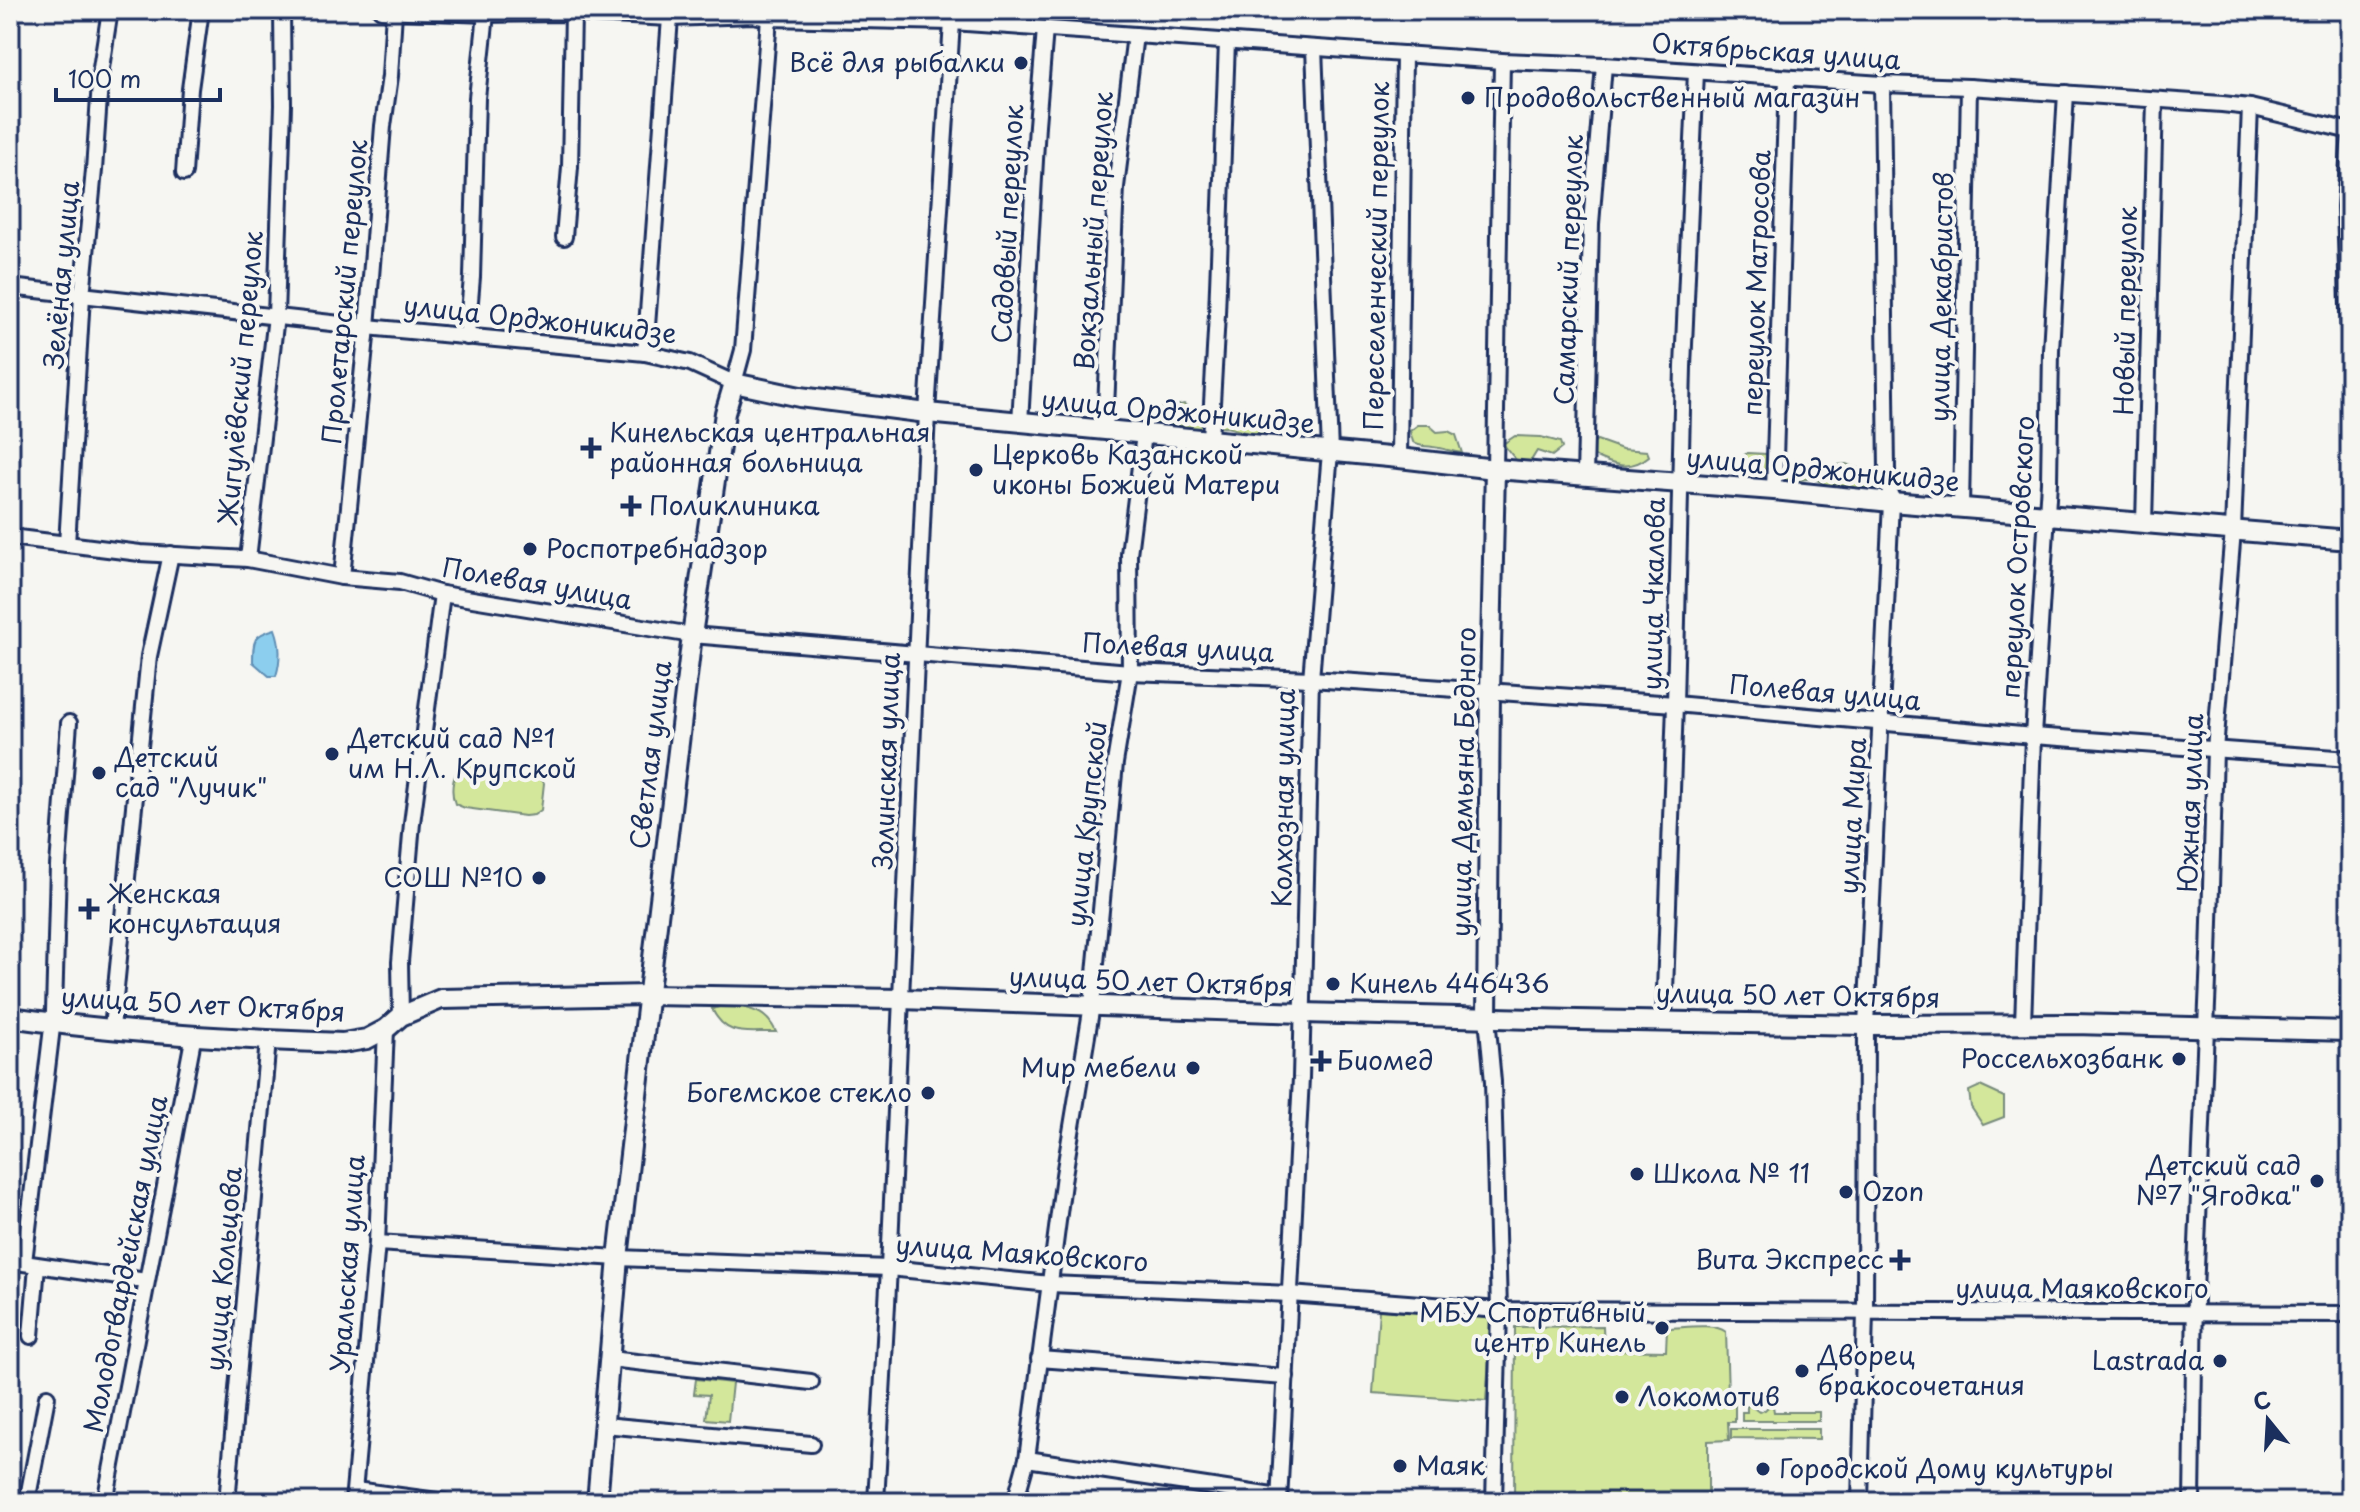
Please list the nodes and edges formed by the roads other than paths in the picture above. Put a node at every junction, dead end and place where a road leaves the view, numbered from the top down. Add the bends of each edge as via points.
1 (110, 10) edge
2 (201, 10) edge
3 (282, 10) edge
4 (387, 11) edge
5 (573, 13) junction
6 (486, 14) junction
7 (670, 18) junction
8 (769, 18) junction
9 (952, 22) junction
10 (1045, 29) junction
11 (1135, 35) junction
12 (1227, 42) junction
13 (1314, 48) junction
14 (1404, 54) junction
15 (1502, 61) junction
16 (1604, 65) junction
17 (1696, 72) junction
18 (1787, 78) junction
19 (1882, 84) junction
20 (1969, 87) junction
21 (2066, 93) junction
22 (2155, 100) junction
23 (2250, 107) junction
24 (2350, 131) edge
25 (184, 173) dead end
26 (564, 237) dead end
27 (10, 287) edge
28 (82, 296) junction
29 (276, 316) junction
30 (367, 327) junction
31 (467, 337) junction
32 (645, 353) junction
33 (2350, 368) edge
34 (734, 383) junction
35 (927, 413) junction
36 (1020, 423) junction
37 (1105, 430) junction
38 (1144, 434) junction
39 (1210, 439) junction
40 (1330, 452) junction
41 (1399, 458) junction
42 (1495, 469) junction
43 (1585, 477) junction
44 (1681, 484) junction
45 (1774, 490) junction
46 (1891, 502) junction
47 (1961, 507) junction
48 (2047, 514) junction
49 (2144, 523) junction
50 (2233, 530) junction
51 (10, 537) edge
52 (2350, 540) edge
53 (67, 544) junction
54 (171, 554) junction
55 (248, 559) junction
56 (342, 577) junction
57 (442, 594) junction
58 (692, 635) junction
59 (915, 654) junction
60 (1130, 672) junction
61 (1311, 679) junction
62 (1490, 693) junction
63 (1675, 704) junction
64 (1882, 722) junction
65 (69, 723) dead end
66 (2033, 736) junction
67 (2215, 750) junction
68 (2350, 759) edge
69 (2350, 974) edge
70 (648, 995) junction
71 (901, 999) junction
72 (1092, 1005) junction
73 (1303, 1013) junction
74 (401, 1016) junction
75 (10, 1017) edge
76 (1487, 1017) junction
77 (1664, 1020) junction
78 (53, 1023) junction
79 (2023, 1024) junction
80 (1866, 1025) junction
81 (2205, 1027) junction
82 (112, 1028) junction
83 (386, 1029) junction
84 (2349, 1031) edge
85 (194, 1034) junction
86 (268, 1040) junction
87 (377, 1243) junction
88 (618, 1258) junction
89 (24, 1263) edge
90 (889, 1268) junction
91 (146, 1281) junction
92 (1050, 1284) junction
93 (1290, 1294) junction
94 (1499, 1310) junction
95 (1865, 1312) junction
96 (2194, 1313) junction
97 (2350, 1314) edge
98 (31, 1336) dead end
99 (610, 1359) junction
100 (1039, 1359) junction
101 (1286, 1377) junction
102 (811, 1382) dead end
103 (47, 1397) dead end
104 (604, 1425) junction
105 (811, 1444) dead end
106 (1027, 1459) junction
107 (354, 1496) edge
108 (1279, 1500) edge
109 (27, 1502) edge
110 (105, 1502) edge
111 (227, 1502) edge
112 (445, 1502) edge
113 (597, 1502) edge
114 (876, 1502) edge
115 (1015, 1502) edge
116 (1494, 1502) edge
117 (1860, 1502) edge
118 (2192, 1502) edge

1 - 28 street, Зелёная улица
2 - 25 street
3 - 29 street, Жигулёвский переулок
4 - 6 street, Октябрьская улица
4 - 30 street, Пролетарский переулок via 390,76
5 - 6 street, Октябрьская улица
5 - 7 street, Октябрьская улица
5 - 26 street
6 - 31 street via 477,98
7 - 8 street, Октябрьская улица
7 - 32 street
8 - 9 street, Октябрьская улица
8 - 34 street, Светлая улица via 743,350
9 - 10 street, Октябрьская улица
9 - 35 street, Золинская улица
10 - 11 street, Октябрьская улица
10 - 36 street, Садовый переулок
11 - 12 street, Октябрьская улица
11 - 37 street, Вокзальный переулок via 1116,187
12 - 13 street, Октябрьская улица
12 - 39 street
13 - 14 street, Октябрьская улица
13 - 40 street, Колхозная улица
14 - 15 street, Октябрьская улица
14 - 41 street, Переселенческий переулок
15 - 16 street, Октябрьская улица
15 - 42 street, улица Демьяна Бедного
16 - 17 street, Октябрьская улица
16 - 43 street, Самарский переулок via 1591,224
17 - 18 street, Октябрьская улица
17 - 44 street, улица Чкалова
18 - 19 street, Октябрьская улица
18 - 45 street, переулок Матросова
19 - 20 street, Октябрьская улица
19 - 46 street, улица Мира
20 - 21 street, Октябрьская улица
20 - 47 street, улица Декабристов
21 - 22 street, Октябрьская улица
21 - 48 street, переулок Островского
22 - 23 street, Октябрьская улица
22 - 49 street, Новый переулок
23 - 24 street, Октябрьская улица
23 - 50 street, Южная улица
24 - 33 street via 2345,207
27 - 28 street, улица Орджоникидзе
28 - 29 street, улица Орджоникидзе
28 - 53 street, Зелёная улица
29 - 30 street, улица Орджоникидзе
29 - 55 street, Жигулёвский переулок
30 - 31 street, улица Орджоникидзе
30 - 56 street, Пролетарский переулок
31 - 32 street, улица Орджоникидзе
32 - 34 street, улица Орджоникидзе via 690,363
34 - 35 main road, улица Орджоникидзе
34 - 58 main road, Светлая улица
35 - 36 main road, улица Орджоникидзе
35 - 59 street, Золинская улица
36 - 37 main road, улица Орджоникидзе
37 - 38 main road, улица Орджоникидзе
38 - 39 main road, улица Орджоникидзе
38 - 60 street, улица Крупской via 1129,554
39 - 40 main road, улица Орджоникидзе
40 - 41 main road, улица Орджоникидзе
40 - 61 street, Колхозная улица
41 - 42 main road, улица Орджоникидзе
42 - 43 main road, улица Орджоникидзе
42 - 62 main road, улица Демьяна Бедного
43 - 44 main road, улица Орджоникидзе
44 - 45 main road, улица Орджоникидзе
44 - 63 street, улица Чкалова
45 - 46 main road, улица Орджоникидзе
46 - 47 main road, улица Орджоникидзе
46 - 64 street, улица Мира
47 - 48 main road, улица Орджоникидзе
48 - 49 main road, улица Орджоникидзе
48 - 66 street, переулок Островского
49 - 50 main road, улица Орджоникидзе
50 - 52 main road, улица Орджоникидзе
50 - 67 street, Южная улица
51 - 53 street, Полевая улица
53 - 54 street, Полевая улица
54 - 55 street, Полевая улица
54 - 82 street via 149,656
55 - 56 street, Полевая улица
56 - 57 street, Полевая улица via 400,582
57 - 58 street, Полевая улица
57 - 74 street via 412,823 400,962
58 - 59 street, Полевая улица
58 - 70 main road, Светлая улица
59 - 60 street, Полевая улица
59 - 71 street, Золинская улица
60 - 61 street, Полевая улица
60 - 72 street, улица Крупской via 1115,763
61 - 62 street, Полевая улица
61 - 73 street, Колхозная улица
62 - 63 street, Полевая улица
62 - 76 main road, улица Демьяна Бедного
63 - 64 street, Полевая улица
63 - 77 street, улица Чкалова
64 - 66 street, Полевая улица
64 - 80 street, улица Мира
65 - 78 street
66 - 67 street, Полевая улица
66 - 79 street, переулок Островского
67 - 68 street, Полевая улица
67 - 81 street, Южная улица
69 - 84 street
70 - 71 main road, улица 50 лет Октября
70 - 74 main road, улица 50 лет Октября via 458,997 433,1001
70 - 88 main road, Светлая улица
71 - 72 main road, улица 50 лет Октября
71 - 90 street, Золинская улица
72 - 73 main road, улица 50 лет Октября
72 - 92 street, улица Крупской
73 - 76 main road, улица 50 лет Октября
73 - 93 street, Колхозная улица
74 - 83 main road, улица 50 лет Октября
75 - 78 main road, улица 50 лет Октября
76 - 77 main road, улица 50 лет Октября
76 - 94 street, улица Демьяна Бедного
77 - 80 main road, улица 50 лет Октября
78 - 82 main road, улица 50 лет Октября
78 - 89 street
79 - 80 main road, улица 50 лет Октября
79 - 81 main road, улица 50 лет Октября
80 - 95 street, улица Мира
81 - 84 main road, улица 50 лет Октября
81 - 96 street, Южная улица
82 - 85 main road, улица 50 лет Октября
83 - 86 main road, улица 50 лет Октября via 343,1043
83 - 87 street, Уральская улица
85 - 86 main road, улица 50 лет Октября
85 - 91 street, Молодогвардейская улица
86 - 111 street, улица Кольцова
87 - 88 street, улица Маяковского
87 - 107 street, Уральская улица
88 - 90 street, улица Маяковского
88 - 99 main road, Светлая улица
89 - 91 street
89 - 98 street
90 - 92 street, улица Маяковского
90 - 114 street, Золинская улица
91 - 110 street, Молодогвардейская улица
92 - 93 street, улица Маяковского
92 - 100 street, улица Крупской
93 - 94 street, улица Маяковского
93 - 101 street, Колхозная улица
94 - 95 street, улица Маяковского
94 - 116 street, улица Демьяна Бедного
95 - 96 street, улица Маяковского
95 - 117 street, улица Мира
96 - 97 street, улица Маяковского
96 - 118 street, Южная улица
99 - 102 street
99 - 104 main road, Светлая улица
100 - 101 street
100 - 106 street, улица Крупской
101 - 108 street, Колхозная улица
103 - 109 street
104 - 105 street
104 - 113 main road, Светлая улица
106 - 108 street
106 - 115 street, улица Крупской
107 - 112 street

